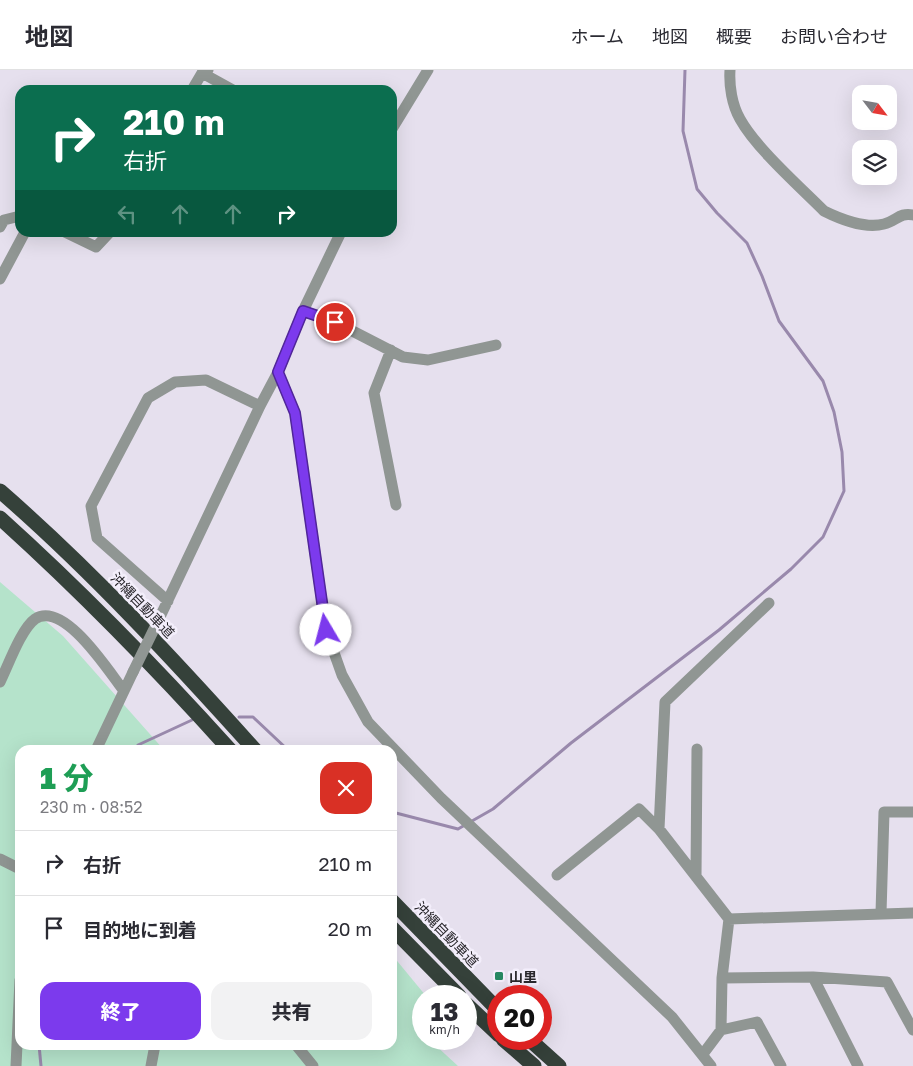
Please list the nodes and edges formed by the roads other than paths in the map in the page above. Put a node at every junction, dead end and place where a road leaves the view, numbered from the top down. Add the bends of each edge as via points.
1 (428, 70) edge
2 (730, 70) edge
3 (205, 71) edge
4 (195, 85) edge
5 (226, 85) edge
6 (397, 121) edge
7 (913, 214) edge
8 (15, 217) edge
9 (0, 227) edge
10 (22, 237) edge
11 (76, 237) edge
12 (105, 237) edge
13 (339, 237) edge
14 (0, 279) edge
15 (303, 311) junction
16 (496, 345) dead end
17 (391, 350) junction
18 (278, 372) junction
19 (260, 406) junction
20 (0, 491) edge
21 (396, 505) dead end
22 (0, 518) edge
23 (168, 600) junction
24 (770, 603) dead end
25 (0, 682) edge
26 (124, 691) junction
27 (98, 745) edge
28 (225, 745) edge
29 (251, 745) edge
30 (391, 745) edge
31 (697, 749) dead end
32 (397, 752) edge
33 (913, 812) edge
34 (658, 829) junction
35 (0, 859) edge
36 (15, 866) edge
37 (557, 876) dead end
38 (696, 877) junction
39 (397, 906) edge
40 (882, 913) junction
41 (913, 913) edge
42 (729, 919) junction
43 (397, 933) edge
44 (812, 977) junction
45 (722, 978) junction
46 (447, 985) edge
47 (487, 999) edge
48 (477, 1014) edge
49 (487, 1024) edge
50 (721, 1030) junction
51 (913, 1030) edge
52 (17, 1050) edge
53 (154, 1050) edge
54 (300, 1050) edge
55 (516, 1050) edge
56 (541, 1050) edge
57 (703, 1054) junction
58 (16, 1066) edge
59 (151, 1066) edge
60 (313, 1066) edge
61 (534, 1066) edge
62 (559, 1066) edge
63 (711, 1066) edge
64 (781, 1066) edge
65 (858, 1066) edge

1 - 6 street
2 - 7 street via 733,103 740,119 824,211 874,226 888,223 904,213
3 - 4 street
3 - 5 street
8 - 9 street via 4,220
10 - 14 street
11 - 12 street via 96,247
13 - 15 street
15 - 17 street via 335,322
15 - 18 street
16 - 17 street via 428,360 404,357
17 - 21 street via 374,393
18 - 19 street
18 - 30 street via 295,413 326,630 342,675 368,722
19 - 23 street
19 - 23 street via 206,380 175,382 154,394 148,398 91,506 97,538
20 - 29 highway, 沖縄自動車道 via 85,568
22 - 28 highway via 154,666
23 - 26 street, bridge
24 - 34 street via 665,702
25 - 26 street via 26,630 35,619 52,615 74,628
26 - 27 street
31 - 38 street
32 - 57 street via 440,798 672,1018
33 - 40 street via 884,812
34 - 37 street via 639,809
34 - 38 street
35 - 36 street
38 - 42 street
39 - 47 highway, 沖縄自動車道
40 - 41 street
40 - 42 street
42 - 45 street
43 - 46 highway
44 - 45 street
44 - 51 street via 888,982
44 - 65 street
45 - 50 street
48 - 49 highway
50 - 57 street
50 - 64 street via 756,1022
52 - 58 street
53 - 59 street
54 - 60 street
55 - 61 highway
56 - 62 highway
57 - 63 street

